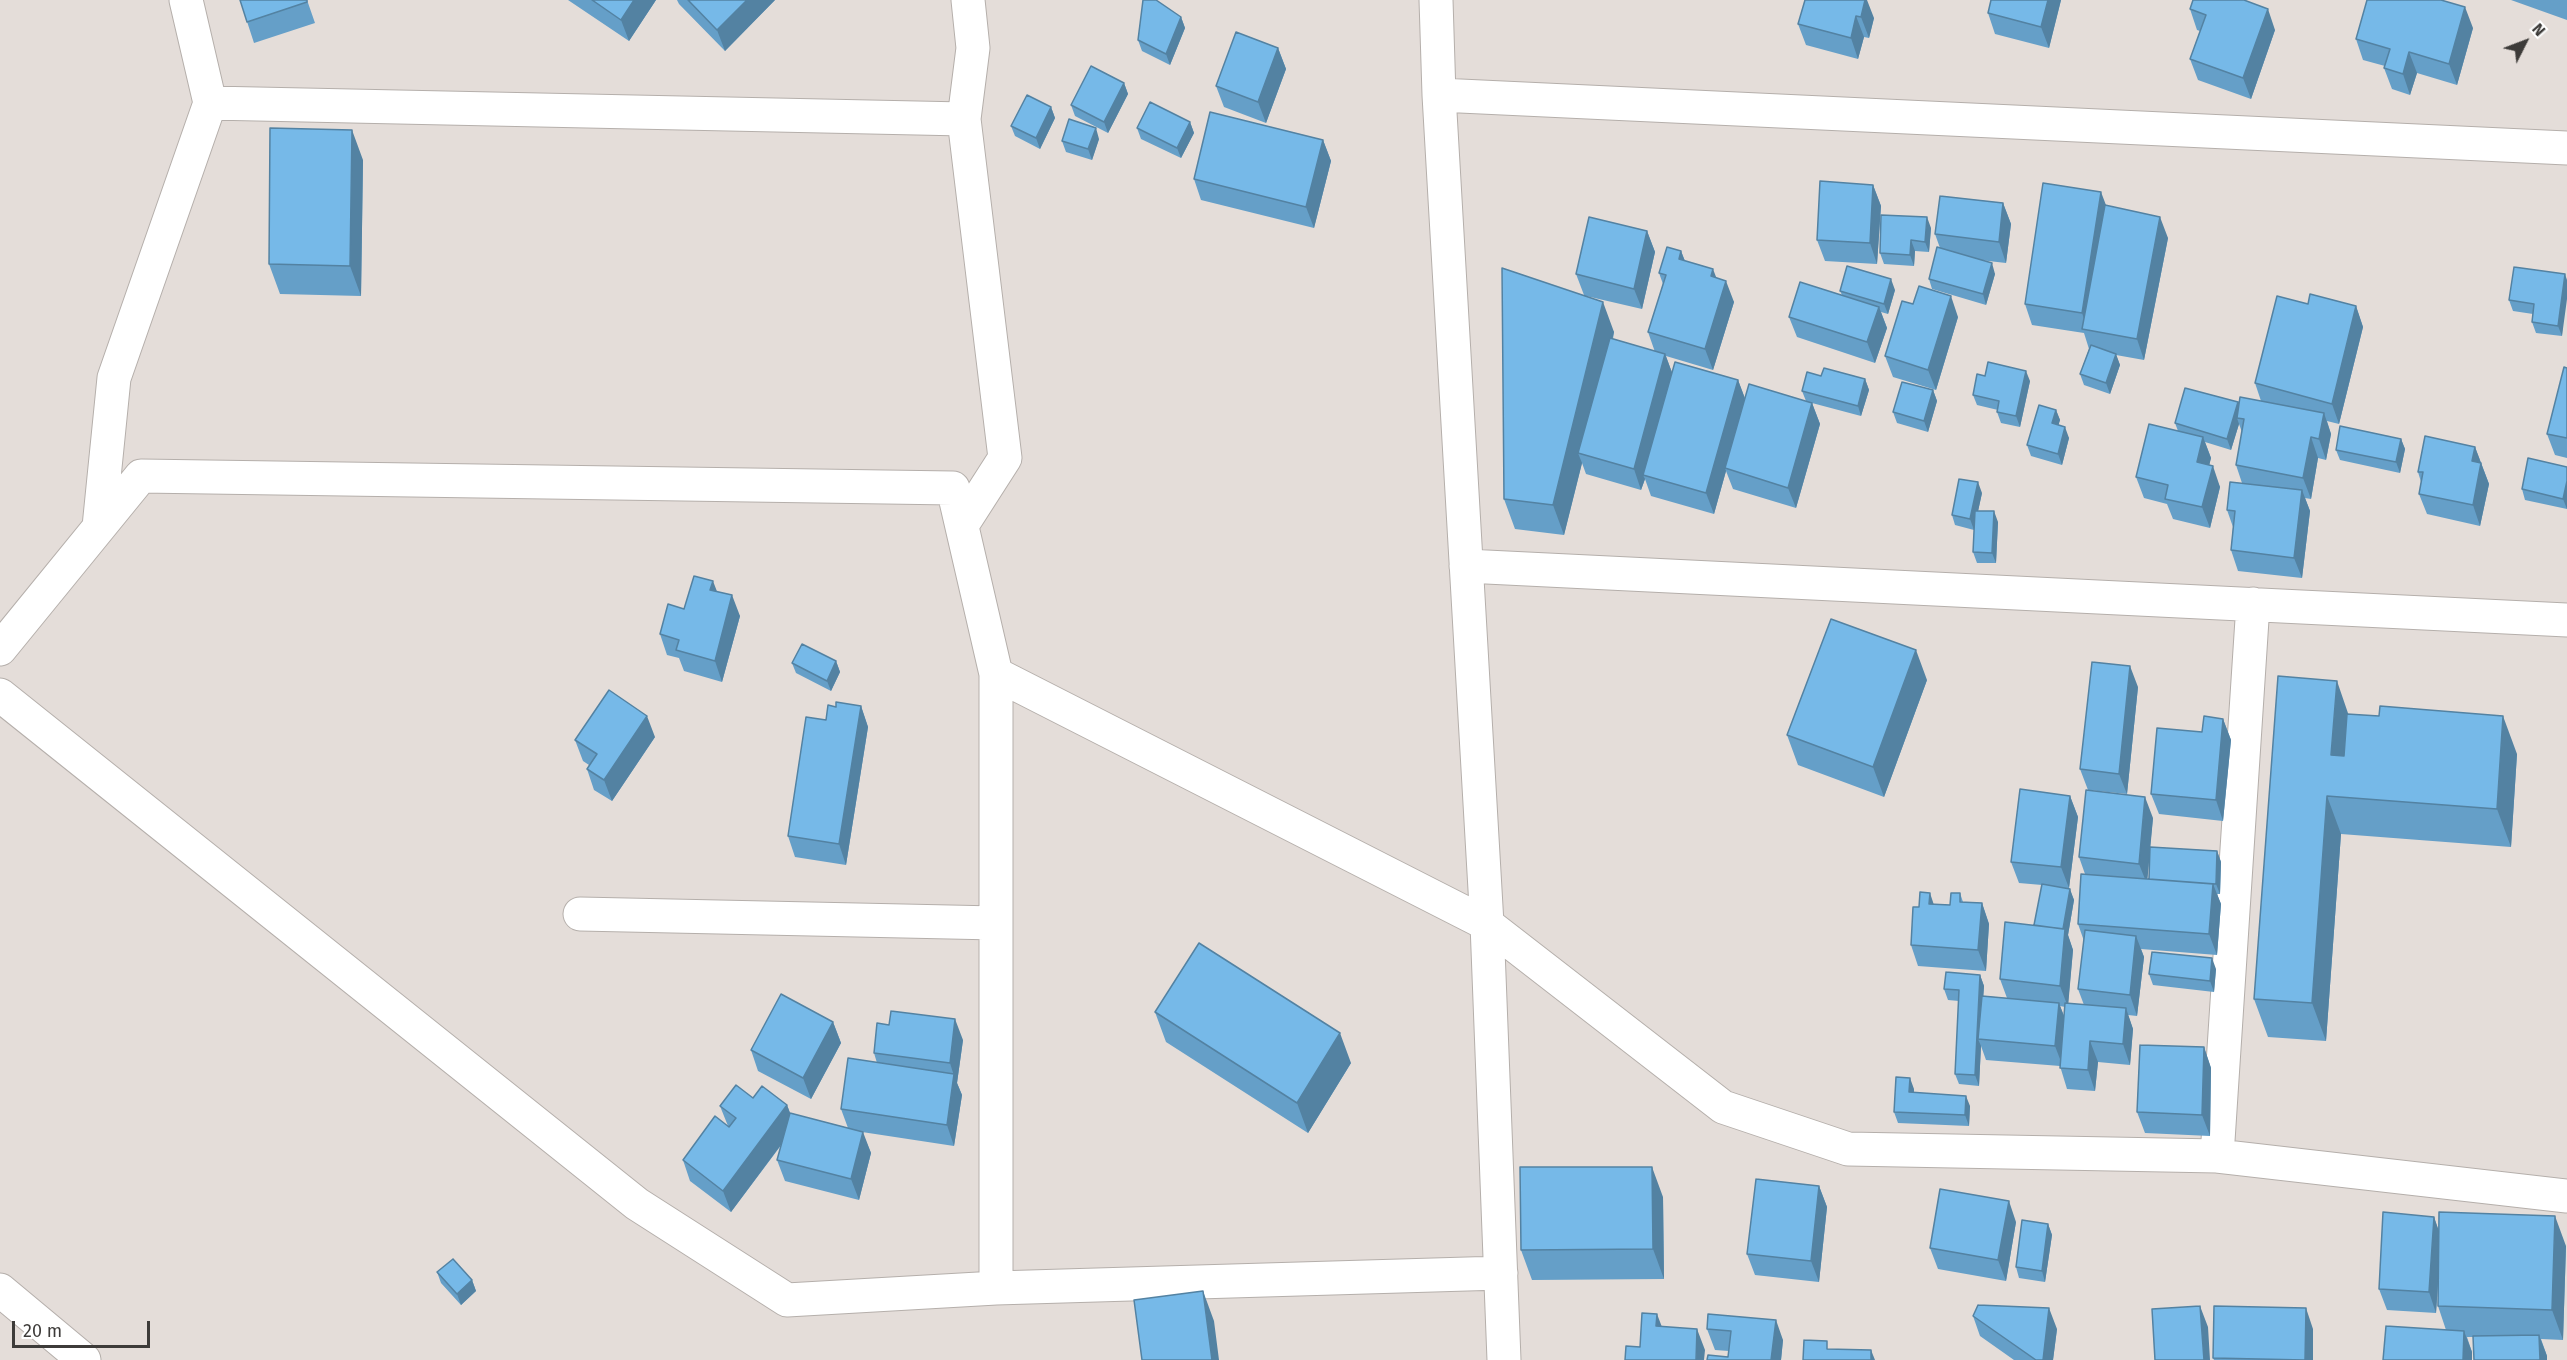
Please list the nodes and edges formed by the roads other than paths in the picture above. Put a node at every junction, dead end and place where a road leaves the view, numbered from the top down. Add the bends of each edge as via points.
1 (186, 0) edge
2 (968, 0) edge
3 (1436, 0) edge
4 (1439, 95) junction
5 (210, 103) junction
6 (964, 119) junction
7 (2567, 147) edge
8 (962, 525) junction
9 (99, 527) junction
10 (1466, 566) junction
11 (2253, 604) junction
12 (2567, 620) edge
13 (0, 649) edge
14 (996, 674) junction
15 (0, 695) edge
16 (580, 914) dead end
17 (996, 923) junction
18 (1487, 924) junction
19 (2217, 1156) junction
20 (2567, 1196) edge
21 (1501, 1273) junction
22 (996, 1288) junction
23 (0, 1290) edge
24 (84, 1360) edge
25 (1504, 1360) edge

1 - 5 street
2 - 6 street via 973,48
3 - 4 street
4 - 7 street
4 - 10 street
5 - 6 street
5 - 9 street via 114,378
6 - 8 street via 1005,458
8 - 9 street via 954,488 141,476
8 - 14 street
9 - 13 street
10 - 11 street
10 - 18 street
11 - 12 street
11 - 19 street
14 - 17 street
14 - 18 street
15 - 22 street via 637,1204 787,1300
16 - 17 street
17 - 22 street
18 - 19 street via 1723,1107 1848,1149
18 - 21 street
19 - 20 street
21 - 22 street
21 - 25 street
23 - 24 street

